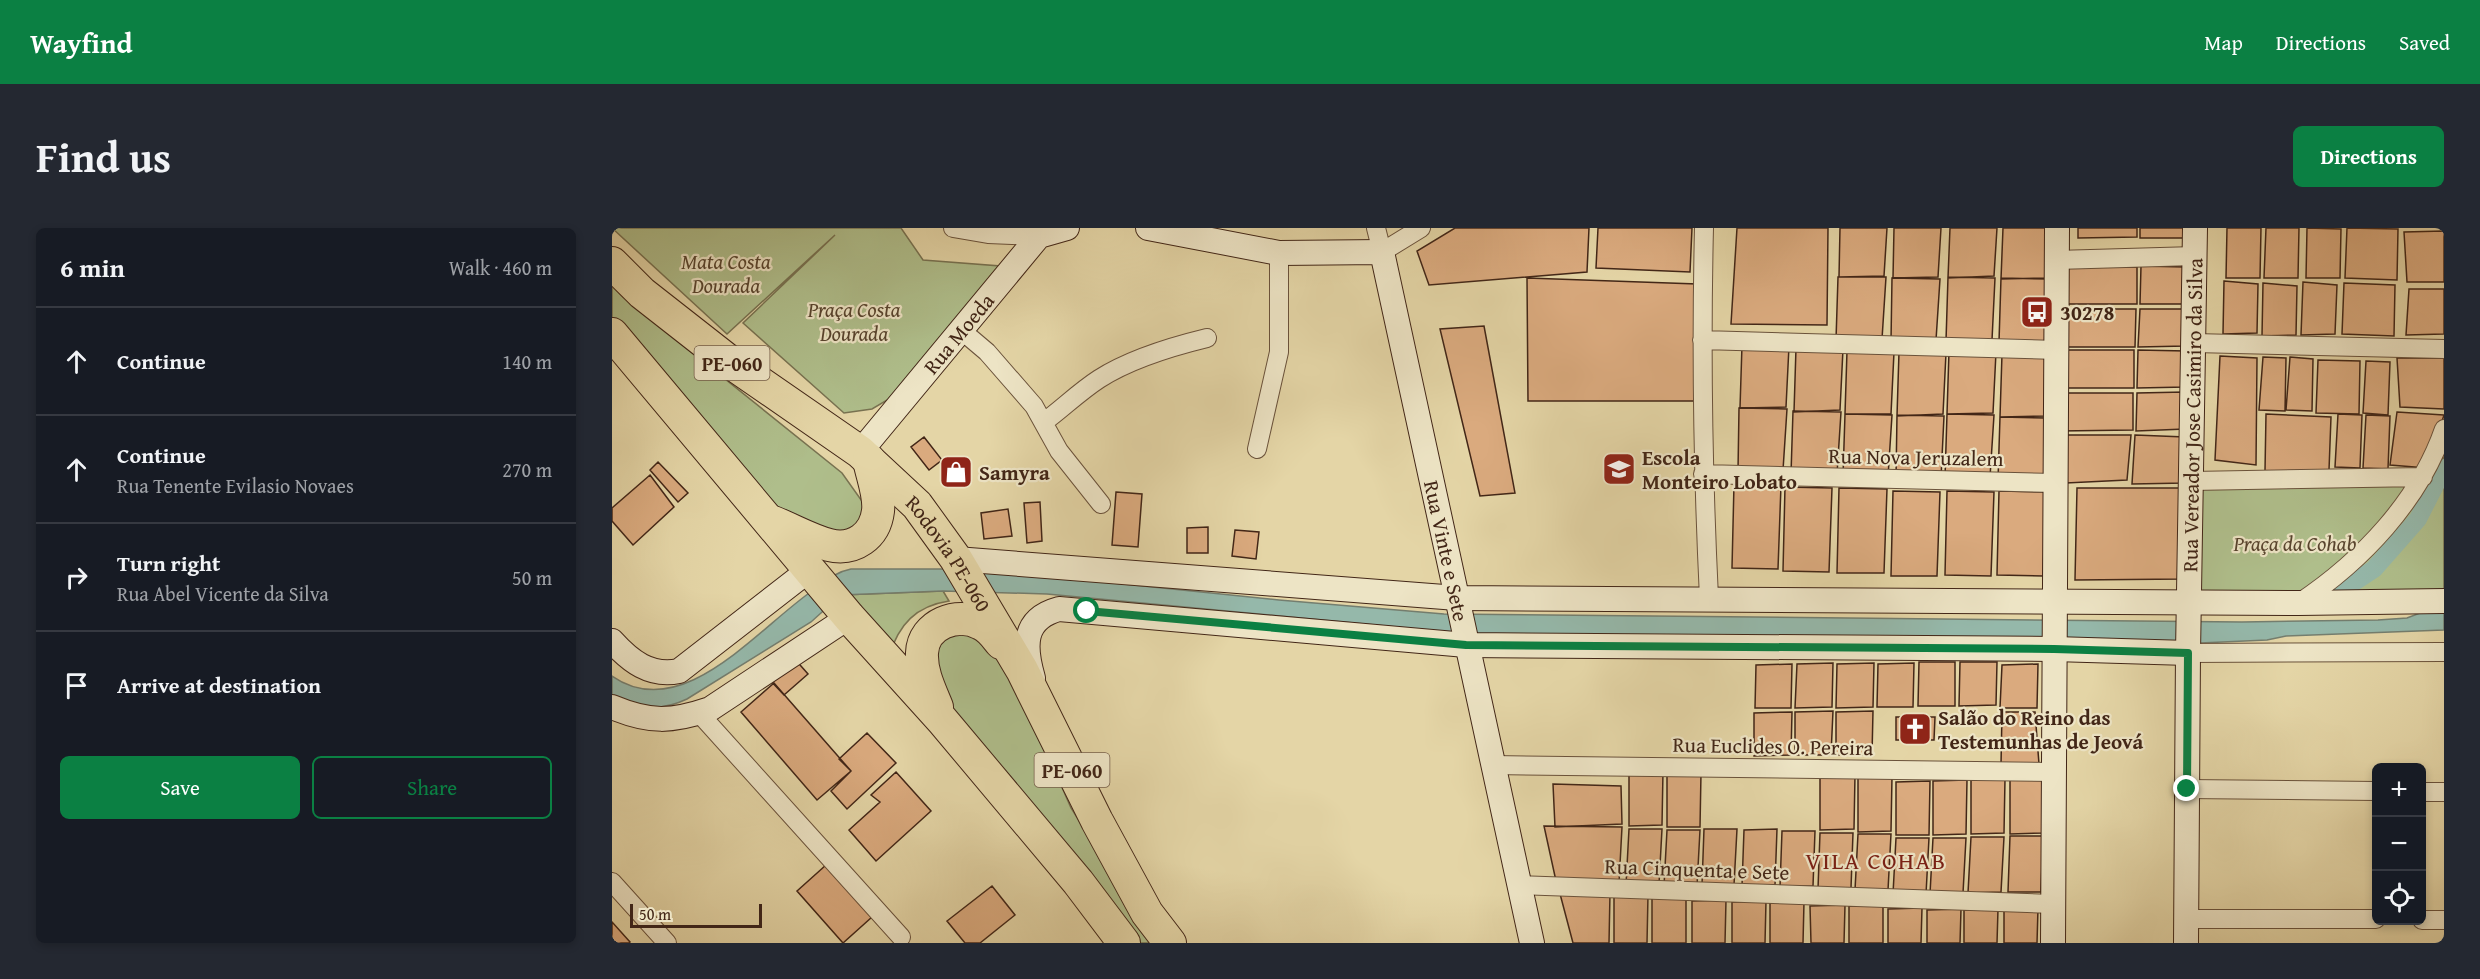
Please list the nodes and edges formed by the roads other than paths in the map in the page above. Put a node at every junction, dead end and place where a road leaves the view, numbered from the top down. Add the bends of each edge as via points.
1 (953, 228) edge
2 (1067, 228) edge
3 (1148, 228) edge
4 (1376, 228) edge
5 (1421, 228) edge
6 (1704, 228) edge
7 (2056, 228) edge
8 (2195, 228) edge
9 (1039, 236) junction
10 (1382, 252) junction
11 (1279, 253) junction
12 (2195, 256) junction
13 (2056, 260) junction
14 (612, 263) edge
15 (961, 330) junction
16 (612, 334) edge
17 (1207, 338) dead end
18 (1702, 340) junction
19 (2194, 344) junction
20 (2444, 349) edge
21 (2057, 350) junction
22 (1044, 422) junction
23 (2444, 429) edge
24 (1257, 448) dead end
25 (865, 456) junction
26 (1703, 474) junction
27 (2423, 477) junction
28 (2192, 481) junction
29 (2055, 483) junction
30 (1101, 504) dead end
31 (770, 520) junction
32 (959, 563) junction
33 (828, 593) junction
34 (1709, 598) junction
35 (2444, 601) edge
36 (2299, 603) junction
37 (1459, 604) junction
38 (2054, 610) junction
39 (2190, 611) junction
40 (612, 641) edge
41 (1465, 641) junction
42 (2054, 646) junction
43 (2188, 649) junction
44 (2444, 652) edge
45 (1022, 670) junction
46 (612, 707) edge
47 (1043, 712) junction
48 (699, 713) junction
49 (942, 720) junction
50 (1492, 765) junction
51 (2054, 772) junction
52 (2187, 789) junction
53 (2372, 791) edge
54 (2426, 792) edge
55 (2444, 792) edge
56 (612, 882) edge
57 (1518, 885) junction
58 (2053, 903) junction
59 (2186, 919) junction
60 (2372, 919) edge
61 (2426, 920) edge
62 (2444, 920) edge
63 (901, 938) dead end
64 (667, 943) edge
65 (1124, 943) edge
66 (1170, 943) edge
67 (1532, 943) edge
68 (2053, 943) edge
69 (2186, 943) edge

1 - 9 street
2 - 9 street
3 - 11 street
4 - 10 street, Rua Vinte e Sete
5 - 10 street
6 - 18 street
7 - 13 street
8 - 12 street, Rua Vereador Jose Casimiro da Silva
9 - 15 street, Rua Moeda
10 - 11 street
10 - 37 street, Rua Vinte e Sete
11 - 24 street via 1279,352
12 - 13 street
12 - 19 street, Rua Vereador Jose Casimiro da Silva
13 - 21 street
14 - 25 highway, Rodovia PE-060 / PE-060 via 642,293 730,362
15 - 22 street via 1001,368
15 - 25 street, Rua Moeda
16 - 31 highway, PE-060
17 - 22 street via 1171,347 1112,372
18 - 21 street
18 - 26 street
19 - 20 street
19 - 28 street, Rua Vereador Jose Casimiro da Silva
21 - 29 street
22 - 30 street via 1059,451
23 - 27 street
25 - 31 highway via 878,510 871,532 860,542 845,547 829,545
25 - 32 highway, Rodovia PE-060 / PE-060 via 917,505
26 - 29 street, Rua Nova Jeruzalem
26 - 34 street
27 - 28 street
27 - 36 street via 2368,545
28 - 39 street, Rua Vereador Jose Casimiro da Silva
29 - 38 street
31 - 33 highway, PE-060
32 - 37 street
32 - 45 highway, Rodovia PE-060 / PE-060
33 - 40 street via 679,671 643,668
33 - 48 street via 740,691
33 - 49 highway, PE-060
34 - 37 street
34 - 38 street
35 - 36 street
36 - 39 street
37 - 41 street, Rua Vinte e Sete
38 - 39 street
38 - 42 street
39 - 43 street, Rua Vereador Jose Casimiro da Silva
41 - 42 street
41 - 47 street via 1059,609 1045,613 1029,635 1028,661
41 - 50 street, Rua Vinte e Sete
42 - 43 street
42 - 51 street
43 - 44 street
43 - 52 street, Rua Vereador Jose Casimiro da Silva
45 - 47 highway, Rodovia PE-060 / PE-060
45 - 49 highway via 993,632 981,623 953,618 940,623 928,635 922,652 924,674
46 - 48 street via 634,717 661,720
47 - 66 highway, Rodovia PE-060 / PE-060 via 1147,913
48 - 63 street
49 - 65 highway, PE-060
50 - 51 street, Rua Euclides O. Pereira
50 - 57 street, Rua Vinte e Sete
51 - 58 street
52 - 53 street
52 - 59 street, Rua Vereador Jose Casimiro da Silva
54 - 55 street
56 - 64 street
57 - 58 street, Rua Cinquenta e Sete
57 - 67 street, Rua Vinte e Sete
58 - 68 street
59 - 60 street
59 - 69 street, Rua Vereador Jose Casimiro da Silva
61 - 62 street

